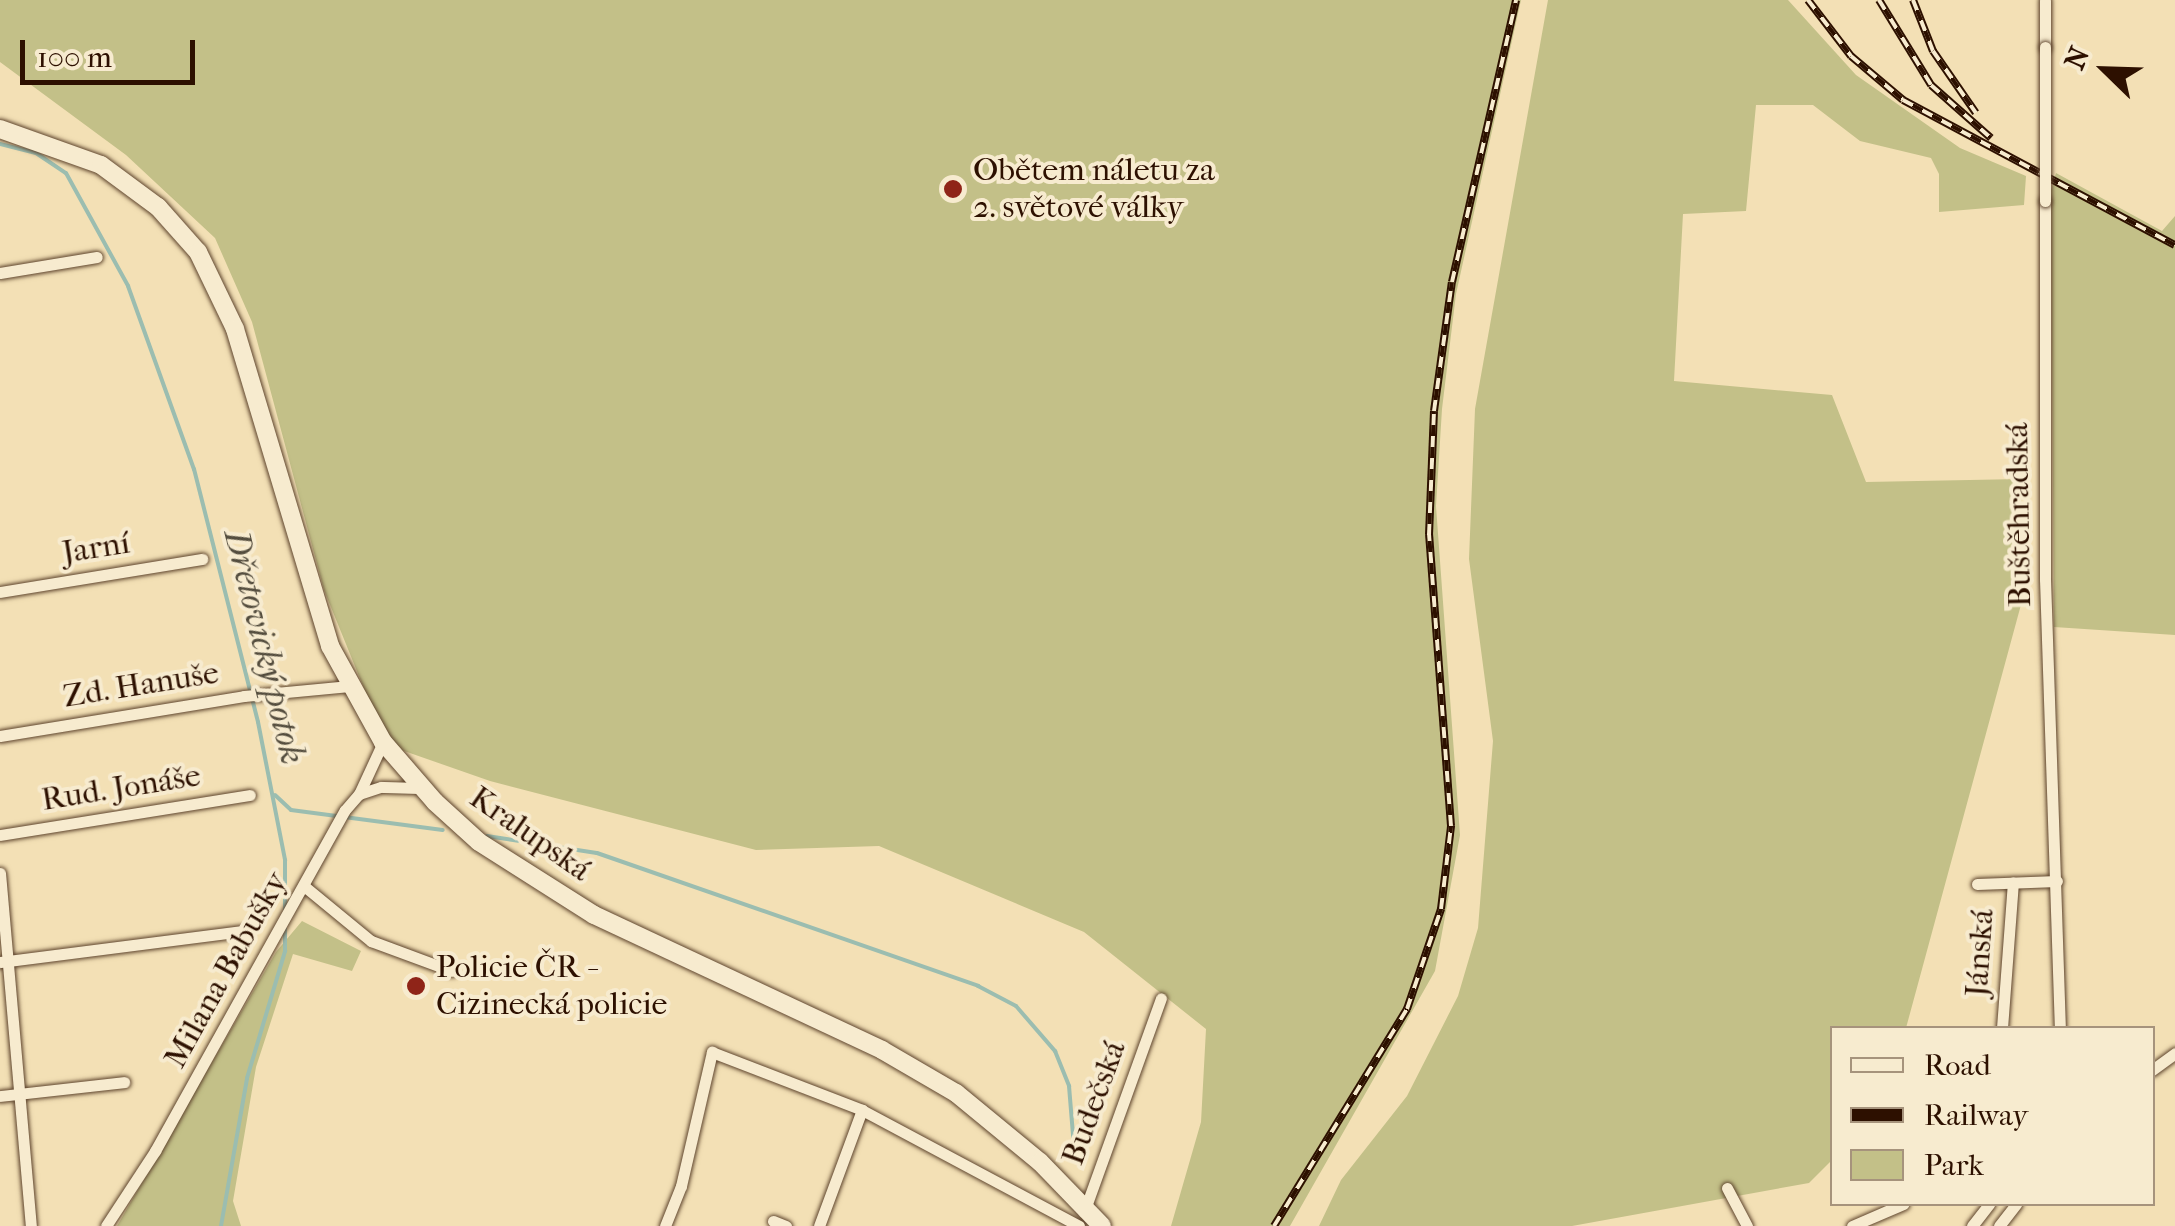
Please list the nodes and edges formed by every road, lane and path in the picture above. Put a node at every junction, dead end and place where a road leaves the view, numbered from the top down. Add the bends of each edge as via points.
1 (2045, 0) edge
2 (0, 129) edge
3 (98, 257) dead end
4 (0, 272) edge
5 (202, 559) dead end
6 (0, 592) edge
7 (350, 686) junction
8 (0, 736) edge
9 (383, 742) junction
10 (422, 788) junction
11 (359, 794) junction
12 (250, 795) dead end
13 (0, 835) edge
14 (0, 873) edge
15 (2057, 881) junction
16 (2013, 882) junction
17 (1977, 884) dead end
18 (304, 886) junction
19 (0, 887) edge
20 (243, 931) dead end
21 (3, 962) edge
22 (452, 971) dead end
23 (1161, 998) dead end
24 (5, 1011) edge
25 (2002, 1026) edge
26 (2060, 1026) edge
27 (124, 1082) dead end
28 (18, 1094) junction
29 (0, 1096) edge
30 (862, 1110) junction
31 (1728, 1188) dead end
32 (1898, 1206) edge
33 (1988, 1206) edge
34 (2014, 1206) edge
35 (1082, 1220) edge
36 (773, 1221) dead end
37 (31, 1226) edge
38 (106, 1226) edge
39 (664, 1226) edge
40 (786, 1226) edge
41 (818, 1226) edge
42 (1102, 1226) edge
43 (1747, 1226) edge
44 (1852, 1226) edge
45 (1972, 1226) edge
46 (1999, 1226) edge

1 - 15 street, Buštěhradská, bridge via 2046,579
2 - 7 main road, Kralupská via 101,165 158,208 198,252 235,329 304,572
3 - 4 street
5 - 6 street, Jarní
7 - 8 street, Zd. Hanuše via 244,696
7 - 9 main road, Kralupská
9 - 10 main road, Kralupská
9 - 11 street, Milana Babušky
10 - 11 street
10 - 35 main road, Kralupská via 479,842 594,914 882,1050 956,1093 1040,1162
11 - 18 street, Milana Babušky
12 - 13 street, Rud. Jonáše
14 - 19 street
15 - 16 street, Jánská
15 - 26 street, Buštěhradská
16 - 17 street, Jánská
16 - 25 street, Jánská
18 - 22 street via 372,941
18 - 38 street, Milana Babušky
19 - 21 street
20 - 21 street
21 - 24 street
23 - 35 street, Budečská
24 - 28 street
27 - 28 street
28 - 29 street
28 - 37 street
30 - 35 street, Kralupská
30 - 39 street, Kralupská via 712,1052 681,1186
30 - 41 street
31 - 43 street
32 - 44 street
33 - 45 street
34 - 46 street
35 - 42 main road, Kralupská
36 - 40 street

